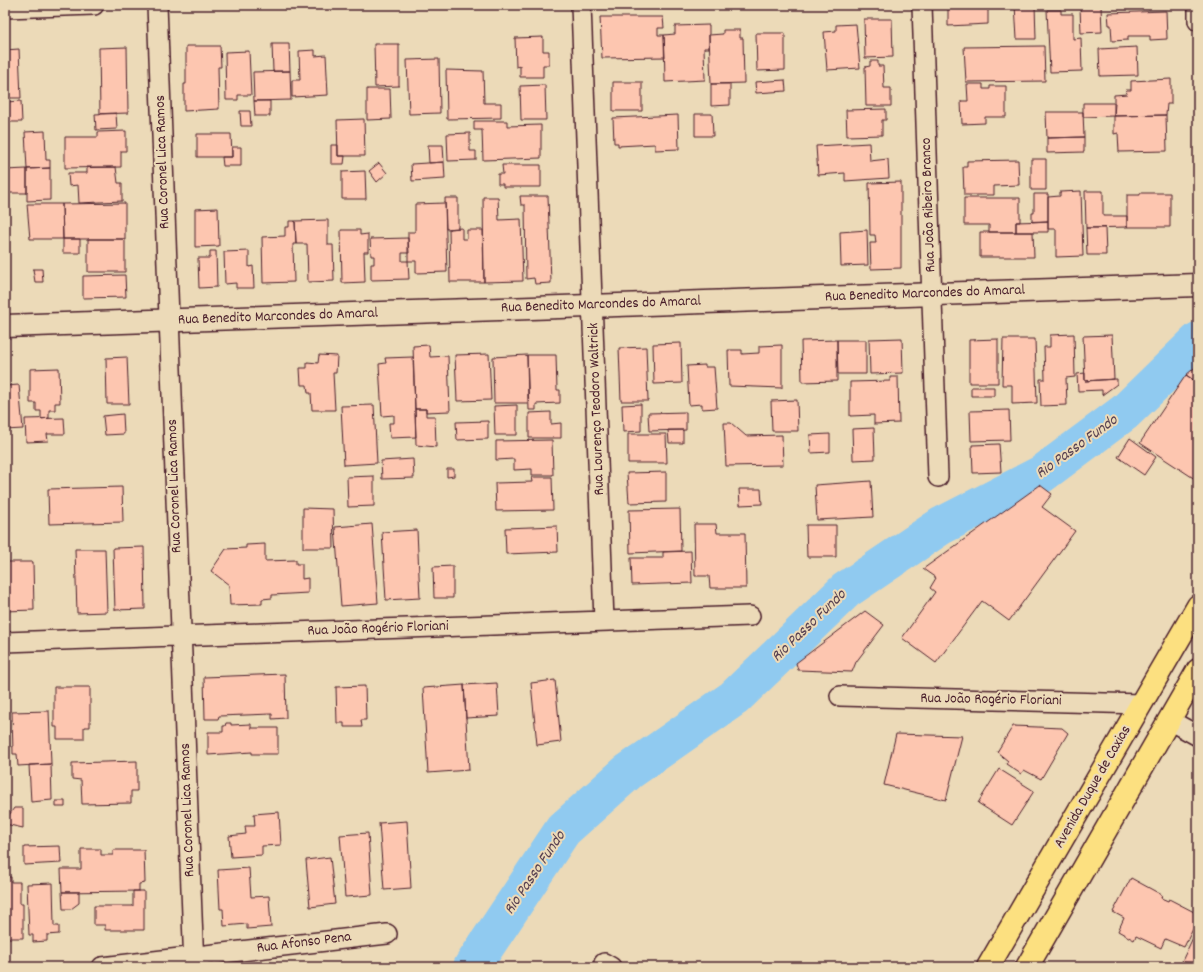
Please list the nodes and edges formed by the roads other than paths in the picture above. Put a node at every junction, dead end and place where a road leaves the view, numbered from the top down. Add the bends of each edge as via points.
1 (94, 5) edge
2 (157, 5) edge
3 (582, 5) edge
4 (922, 5) edge
5 (1198, 5) edge
6 (5, 8) edge
7 (1198, 21) edge
8 (1198, 285) edge
9 (932, 294) junction
10 (593, 306) junction
11 (169, 321) junction
12 (5, 326) edge
13 (938, 477) dead end
14 (1198, 606) edge
15 (750, 616) dead end
16 (604, 621) junction
17 (181, 636) junction
18 (5, 642) edge
19 (1198, 670) edge
20 (840, 696) dead end
21 (1142, 704) junction
22 (1169, 720) junction
23 (1198, 736) edge
24 (388, 934) dead end
25 (193, 962) edge
26 (102, 967) edge
27 (988, 967) edge
28 (1027, 967) edge

1 - 6 street
2 - 11 street, Rua Coronel Lica Ramos
3 - 10 street, Rua Lourenço Teodoro Waltrick
4 - 9 street, Rua João Ribeiro Branco
5 - 7 street
8 - 9 main road, Rua Benedito Marcondes do Amaral
9 - 10 main road, Rua Benedito Marcondes do Amaral
9 - 13 street, Rua João Ribeiro Branco
10 - 11 main road, Rua Benedito Marcondes do Amaral
10 - 16 street, Rua Lourenço Teodoro Waltrick
11 - 12 main road, Rua Benedito Marcondes do Amaral
11 - 17 street, Rua Coronel Lica Ramos
14 - 21 main road, Avenida Duque de Caxias
15 - 16 street, Rua João Rogério Floriani
16 - 17 street, Rua João Rogério Floriani
17 - 18 street, Rua João Rogério Floriani
17 - 25 street, Rua Coronel Lica Ramos
19 - 22 main road
20 - 21 street, Rua João Rogério Floriani
21 - 27 main road, Avenida Duque de Caxias
22 - 23 street
22 - 28 main road
24 - 25 street, Rua Afonso Pena
25 - 26 street, Rua Afonso Pena

